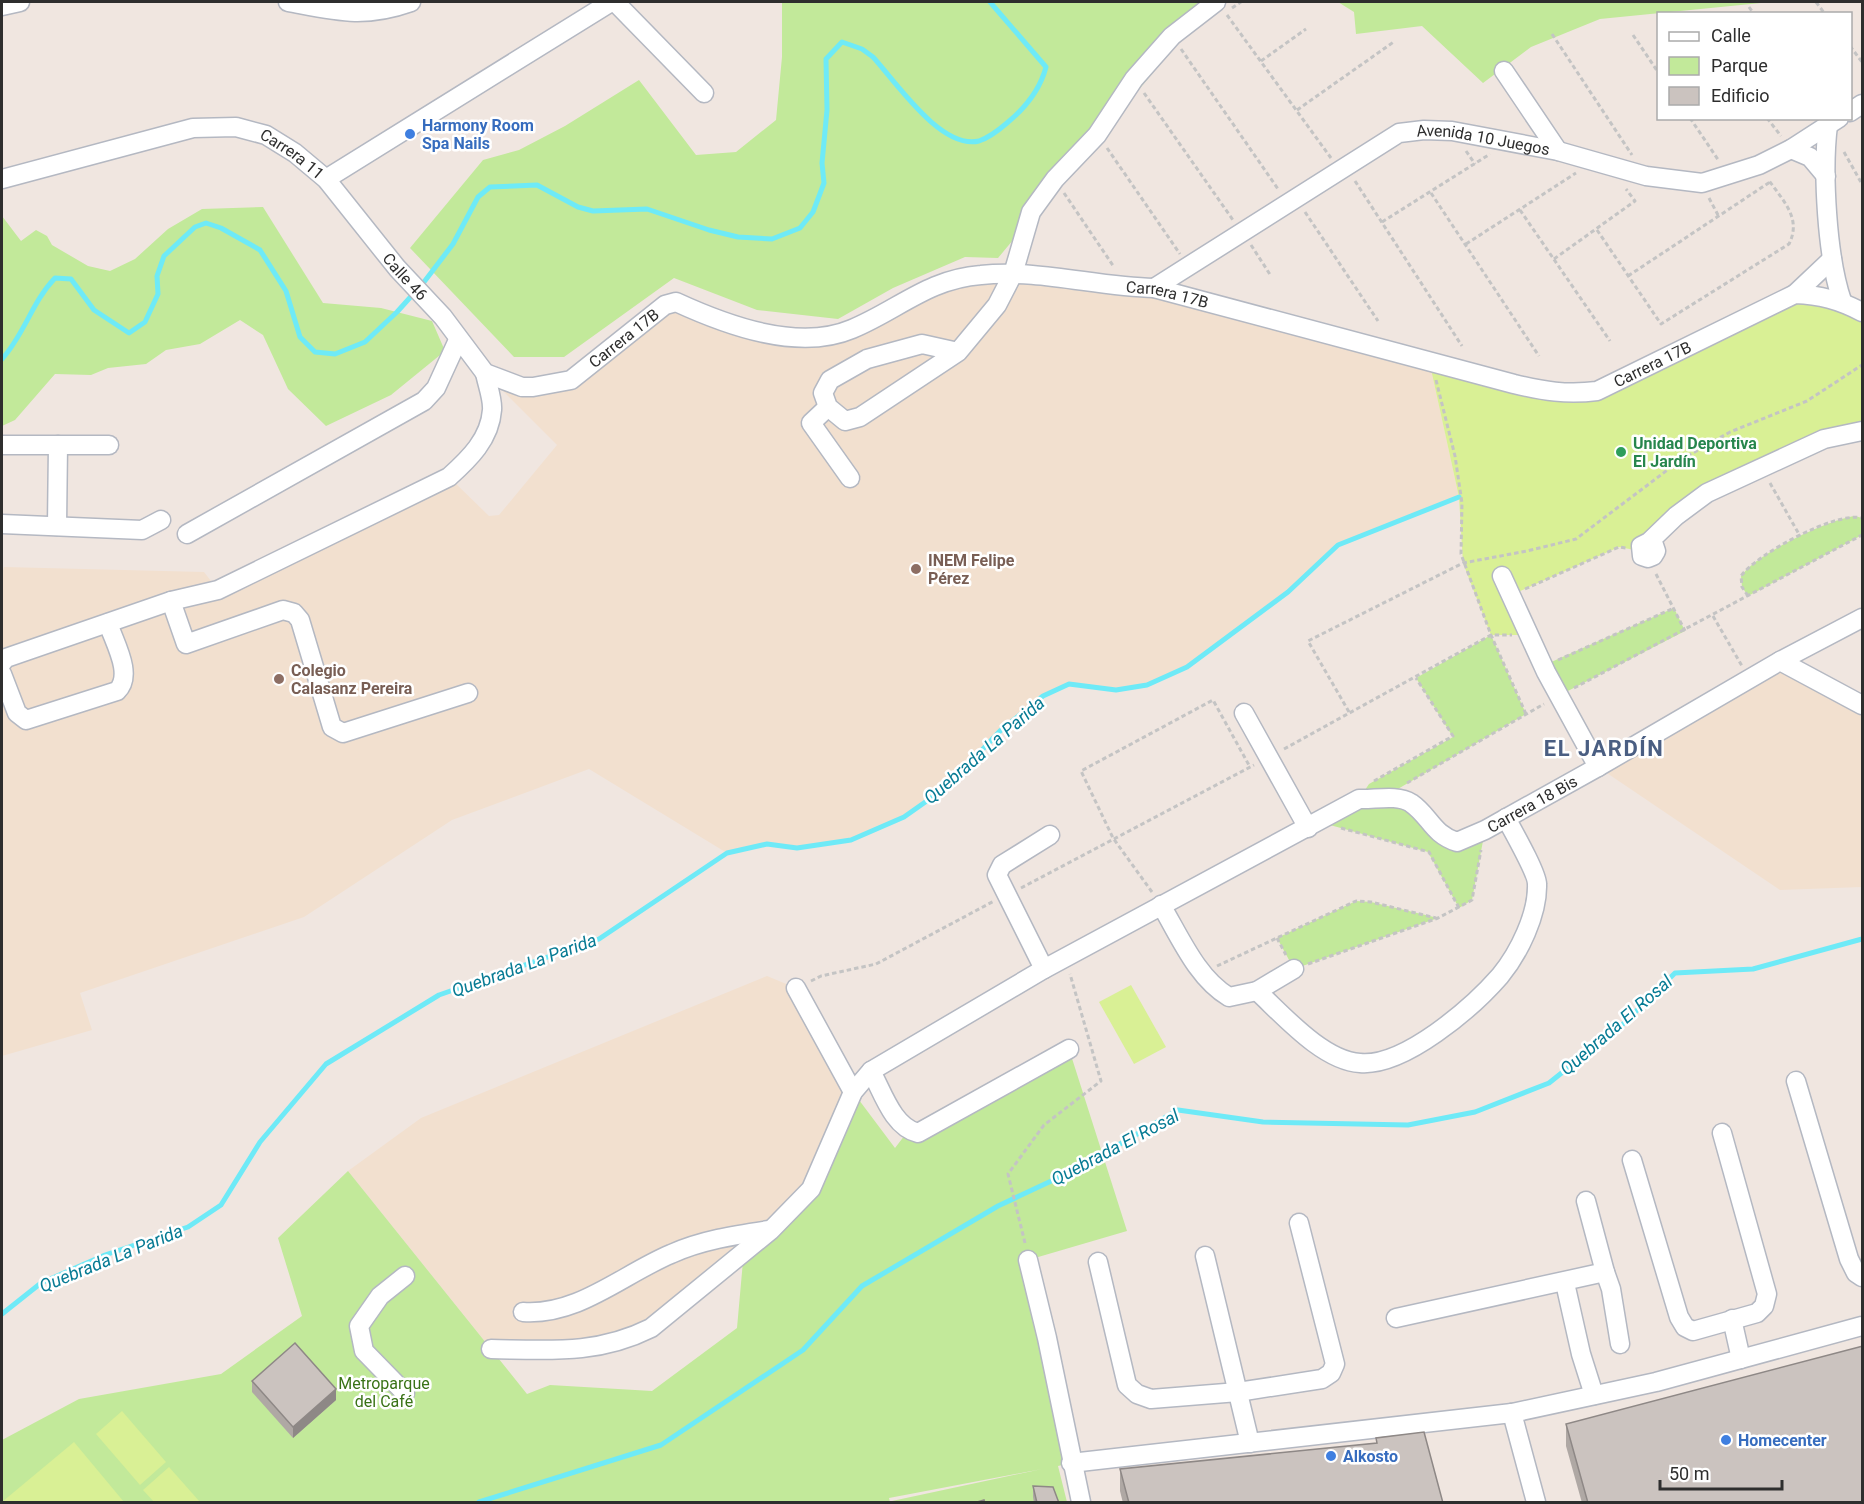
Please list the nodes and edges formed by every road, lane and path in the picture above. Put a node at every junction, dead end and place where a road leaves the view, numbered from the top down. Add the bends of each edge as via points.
1 (20, 2) edge
2 (288, 2) edge
3 (411, 2) edge
4 (613, 2) edge
5 (2, 6) edge
6 (1220, 7) edge
7 (1749, 7) dead end
8 (1753, 12) edge
9 (1306, 29) dead end
10 (1552, 34) dead end
11 (1633, 35) dead end
12 (1172, 36) junction
13 (1395, 41) dead end
14 (1852, 47) edge
15 (1261, 61) junction
16 (1863, 62) edge
17 (1657, 69) edge
18 (1504, 71) dead end
19 (1134, 79) junction
20 (704, 93) dead end
21 (1297, 110) junction
22 (1691, 120) edge
23 (1769, 120) edge
24 (1833, 122) edge
25 (1097, 135) junction
26 (1509, 142) junction
27 (1791, 149) junction
28 (1558, 151) junction
29 (1592, 162) junction
30 (1759, 165) junction
31 (1342, 168) junction
32 (1728, 174) junction
33 (1646, 176) junction
34 (1827, 176) junction
35 (2, 179) edge
36 (326, 179) junction
37 (1055, 179) junction
38 (1770, 182) junction
39 (1863, 184) edge
40 (1431, 193) junction
41 (1292, 200) junction
42 (1635, 201) dead end
43 (1520, 210) junction
44 (1382, 222) junction
45 (1597, 230) junction
46 (1242, 231) junction
47 (1466, 244) junction
48 (1554, 259) junction
49 (1832, 259) junction
50 (1189, 266) junction
51 (1013, 274) junction
52 (1270, 276) dead end
53 (1628, 276) junction
54 (1128, 287) junction
55 (1154, 288) junction
56 (1795, 294) junction
57 (1842, 301) junction
58 (1863, 312) edge
59 (1378, 321) dead end
60 (458, 340) junction
61 (1610, 341) dead end
62 (1462, 346) dead end
63 (958, 352) junction
64 (1539, 356) dead end
65 (1429, 360) junction
66 (1863, 365) edge
67 (485, 373) junction
68 (828, 407) junction
69 (1863, 431) edge
70 (2, 445) edge
71 (58, 445) junction
72 (109, 445) dead end
73 (1761, 466) junction
74 (850, 478) dead end
75 (1863, 518) edge
76 (161, 520) dead end
77 (2, 524) edge
78 (57, 526) junction
79 (187, 534) dead end
80 (1863, 535) edge
81 (1800, 536) junction
82 (1646, 550) junction
83 (1463, 563) junction
84 (1502, 576) dead end
85 (1518, 592) dead end
86 (1748, 596) junction
87 (171, 601) junction
88 (1674, 608) junction
89 (1713, 616) junction
90 (1863, 618) edge
91 (108, 623) junction
92 (1685, 631) junction
93 (1491, 635) junction
94 (1780, 662) junction
95 (2, 663) edge
96 (1549, 663) dead end
97 (2, 674) edge
98 (1416, 678) junction
99 (1750, 679) junction
100 (1572, 689) dead end
101 (468, 693) dead end
102 (1863, 705) edge
103 (1350, 712) junction
104 (1244, 713) dead end
105 (1303, 738) dead end
106 (1598, 767) junction
107 (1368, 800) junction
108 (1506, 818) junction
109 (1313, 825) junction
110 (1485, 830) junction
111 (1050, 835) dead end
112 (1113, 838) junction
113 (1006, 896) junction
114 (987, 904) dead end
115 (1161, 905) junction
116 (1459, 908) junction
117 (1438, 918) junction
118 (1066, 958) junction
119 (1044, 969) junction
120 (1293, 969) joint
121 (1202, 973) junction
122 (796, 988) joint
123 (1257, 991) junction
124 (1069, 1049) dead end
125 (871, 1071) junction
126 (1796, 1081) dead end
127 (853, 1092) junction
128 (1722, 1133) dead end
129 (1632, 1160) dead end
130 (1586, 1201) dead end
131 (1299, 1223) dead end
132 (771, 1230) junction
133 (1205, 1256) dead end
134 (1028, 1260) joint
135 (1098, 1262) dead end
136 (1605, 1272) junction
137 (405, 1276) dead end
138 (1863, 1277) edge
139 (1565, 1283) junction
140 (523, 1312) dead end
141 (1396, 1318) dead end
142 (1732, 1319) junction
143 (1863, 1326) edge
144 (1620, 1344) dead end
145 (490, 1349) dead end
146 (1741, 1359) junction
147 (1238, 1392) junction
148 (405, 1393) dead end
149 (1594, 1395) junction
150 (1512, 1413) junction
151 (1250, 1443) junction
152 (1071, 1464) junction
153 (1081, 1503) edge
154 (1536, 1503) edge

1 - 5 street
2 - 3 street via 351,14 386,11
4 - 20 street
4 - 36 street, Carrera 11
6 - 12 street
6 - 15 path
7 - 8 path
9 - 15 path
10 - 33 path
11 - 17 path
12 - 19 street
12 - 41 path
13 - 21 path
14 - 16 path
15 - 21 path
18 - 28 street
19 - 25 street
19 - 46 path
21 - 31 path
22 - 32 path
23 - 27 path
24 - 27 street, Avenida 10 Juegos
24 - 34 street via 1825,150
24 - 39 path
25 - 37 street
25 - 50 path
26 - 28 street, Avenida 10 Juegos
26 - 31 street, Avenida 10 Juegos via 1452,131 1399,133
26 - 40 path
27 - 30 street, Avenida 10 Juegos
27 - 34 street via 1810,157
28 - 29 street, Avenida 10 Juegos
29 - 33 street, Avenida 10 Juegos
29 - 43 path
30 - 32 street, Avenida 10 Juegos
30 - 38 path
31 - 41 street, Avenida 10 Juegos
31 - 44 path
32 - 33 street, Avenida 10 Juegos via 1702,183
34 - 49 street
35 - 36 street, Carrera 11 via 193,128 236,127 266,135
36 - 60 street, Calle 46
37 - 51 street via 1031,212
37 - 54 path
38 - 53 path
38 - 53 path via 1795,221 1789,244 1661,324
40 - 44 path
40 - 47 path
41 - 46 street, Avenida 10 Juegos
41 - 59 path
42 - 45 path
43 - 47 path
43 - 48 path
44 - 62 path
45 - 48 path
45 - 53 path
46 - 50 street, Avenida 10 Juegos
46 - 52 path
47 - 64 path
48 - 61 path
49 - 56 street
49 - 57 street
50 - 55 street, Avenida 10 Juegos
51 - 54 street, Carrera 17B
51 - 63 street via 997,305
51 - 67 street, Carrera 17B via 980,275 927,288 851,330 814,338 781,338 676,302 665,305 571,380 522,387
54 - 55 street, Carrera 17B
55 - 65 street, Carrera 17B
56 - 57 street
56 - 65 street, Carrera 17B via 1597,391 1549,392
57 - 58 street
60 - 67 street, Calle 46
60 - 79 street via 436,387 424,401
63 - 68 street via 860,417 845,421
63 - 68 street via 922,344 867,359 830,380 823,393
65 - 83 path via 1455,456 1462,503
66 - 83 path via 1807,401 1730,432 1682,459 1576,538
67 - 87 street via 492,409 487,433 472,457 449,477 218,590
68 - 74 street via 811,423
69 - 73 street via 1824,439
70 - 71 street
71 - 72 street
71 - 78 street
73 - 81 path
73 - 82 street via 1707,493 1676,516
75 - 81 path via 1841,518
76 - 78 street via 142,530
77 - 78 street
80 - 86 path
81 - 86 path via 1748,567 1741,576
82 - 85 path via 1619,547
82 - 88 path
83 - 93 path
83 - 103 path via 1308,641
84 - 106 street via 1546,672
86 - 89 path
87 - 91 street
87 - 101 street via 186,644 283,610 294,613 300,620 332,727 343,733
88 - 92 path
88 - 96 path
89 - 92 path
89 - 99 path
90 - 94 street, Carrera 18 Bis
91 - 95 street via 6,658
91 - 97 street via 125,676 117,691 26,720 16,713
92 - 100 path
93 - 98 path
93 - 107 path via 1526,714
94 - 99 street, Carrera 18 Bis
94 - 102 street
98 - 103 path
98 - 107 path via 1453,736 1369,784
99 - 106 street, Carrera 18 Bis
103 - 105 path
104 - 109 street
106 - 108 street, Carrera 18 Bis
107 - 109 street
107 - 110 street, Carrera 18 Bis via 1397,798 1410,802 1443,838 1457,842
108 - 110 street, Carrera 18 Bis
108 - 123 street via 1538,883 1533,917 1500,975 1421,1043 1387,1061 1359,1064 1330,1053 1306,1037
109 - 115 street
109 - 116 path via 1428,852
110 - 116 path via 1472,900
111 - 113 street via 1002,865 997,875
112 - 112 path via 1081,771 1213,700 1250,767
112 - 113 path
112 - 115 path
113 - 119 street
114 - 122 path via 876,964 821,976
115 - 118 street
115 - 121 street
116 - 117 path
117 - 120 path
117 - 121 path via 1356,901
118 - 119 street
118 - 134 path via 1101,1081 1044,1125 1008,1174
119 - 125 street
120 - 123 street
121 - 123 street via 1215,989 1229,997
122 - 127 street
124 - 125 street via 918,1133 899,1124
125 - 127 street
126 - 138 street via 1849,1259 1856,1273
127 - 132 street via 811,1189
128 - 142 street via 1767,1294 1757,1313
129 - 142 street via 1678,1317 1693,1331
130 - 136 street
131 - 147 street via 1335,1364 1322,1379
132 - 140 street via 724,1237 670,1254 611,1288 538,1313
132 - 145 street via 651,1328 631,1338 580,1350
133 - 147 street
134 - 152 street
135 - 147 street via 1127,1385 1152,1399
136 - 139 street
136 - 144 street
137 - 148 street via 380,1296 359,1326 364,1351
139 - 141 street
139 - 149 street
142 - 146 street
143 - 146 street
146 - 149 street
147 - 151 street
149 - 150 street
150 - 151 street
150 - 154 street
151 - 152 street
152 - 153 street

